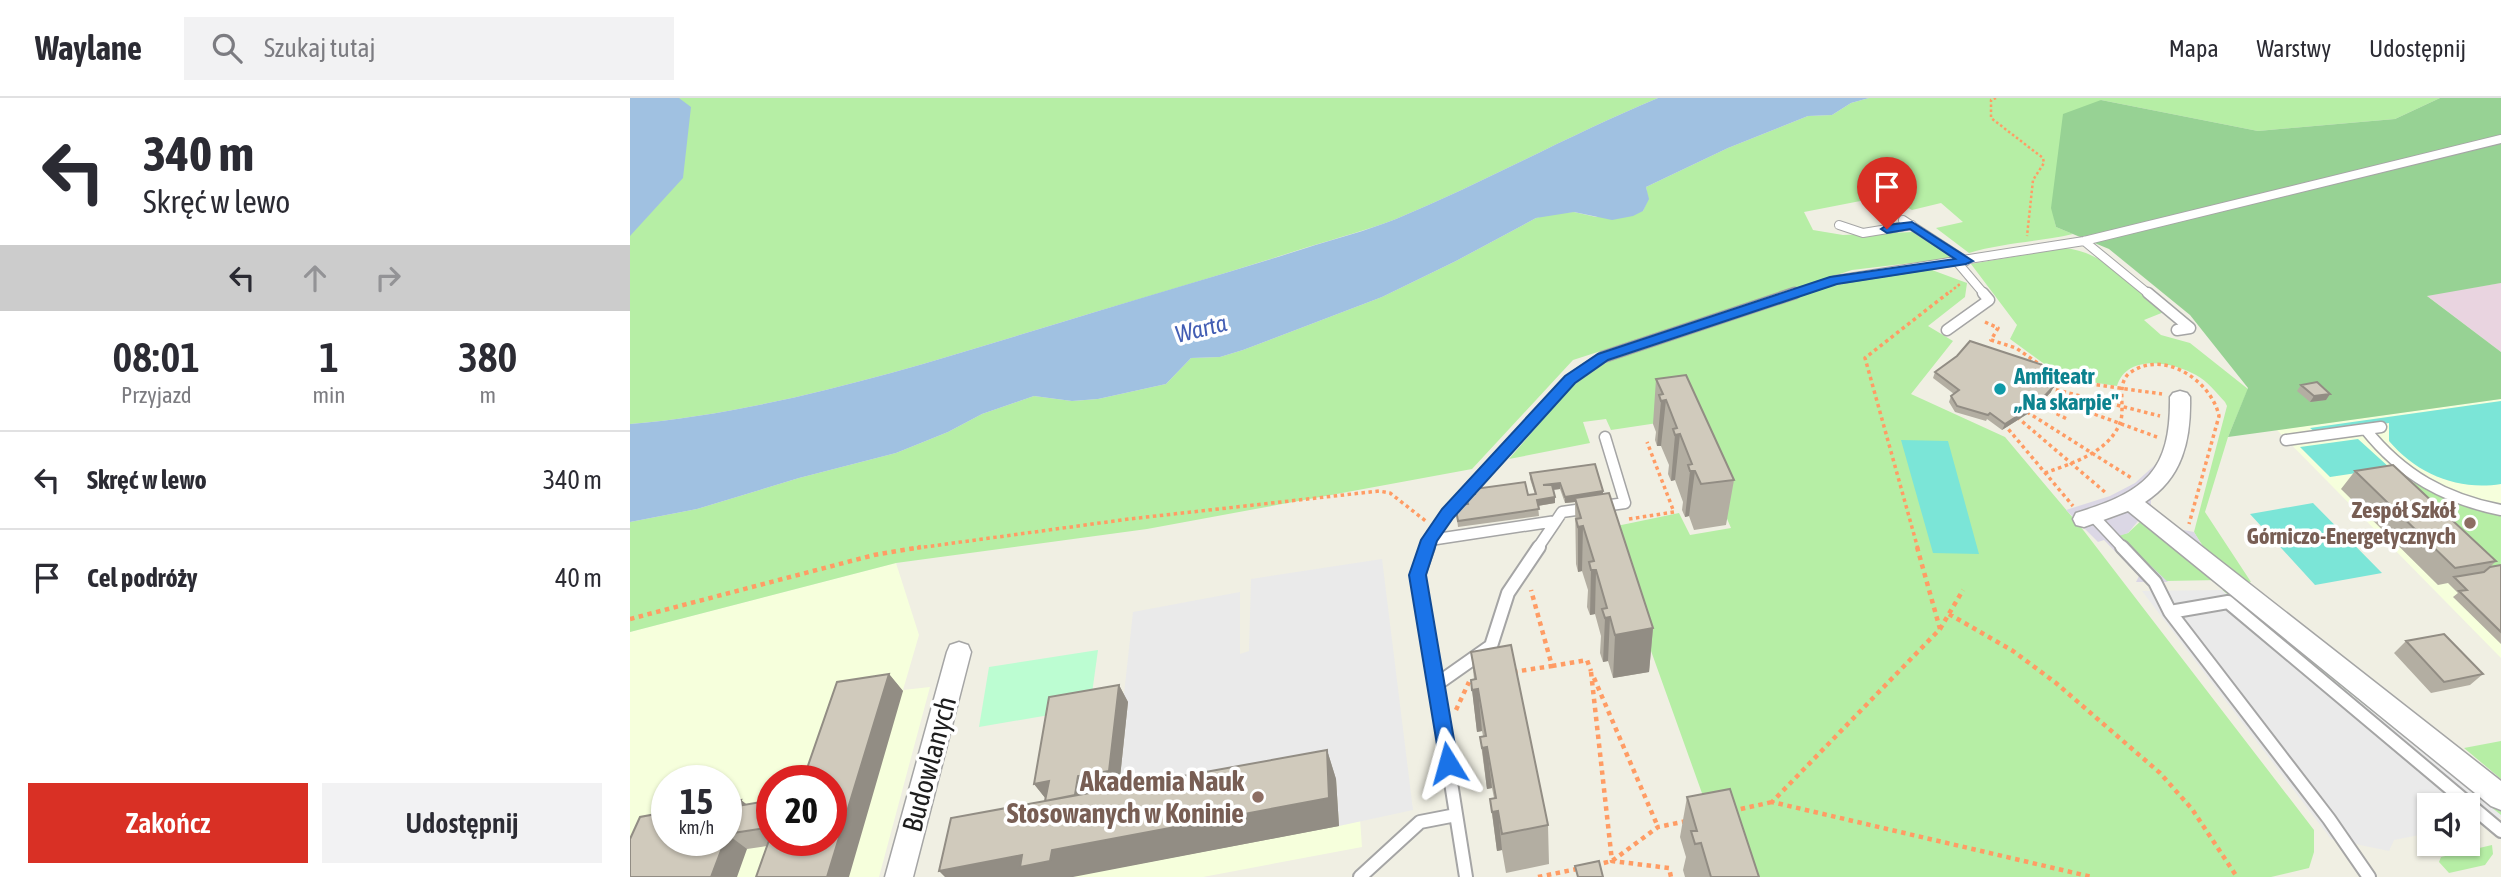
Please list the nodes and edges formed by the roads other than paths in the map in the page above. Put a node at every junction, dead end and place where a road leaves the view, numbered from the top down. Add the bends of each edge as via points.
1 (2501, 139) edge
2 (1903, 220) dead end
3 (1839, 225) dead end
4 (1912, 225) junction
5 (2084, 241) junction
6 (1962, 261) junction
7 (1947, 330) dead end
8 (2177, 330) dead end
9 (2180, 397) road end
10 (2381, 427) dead end
11 (2366, 430) junction
12 (1605, 437) dead end
13 (2286, 440) dead end
14 (2134, 499) junction
15 (2501, 510) edge
16 (2088, 517) joint
17 (1556, 521) junction
18 (1430, 540) junction
19 (2170, 611) junction
20 (959, 652) dead end
21 (1437, 684) junction
22 (2501, 797) edge
23 (1456, 815) junction
24 (2501, 831) edge
25 (899, 877) edge
26 (1360, 877) edge
27 (1466, 877) edge
28 (2369, 877) edge

1 - 5 lane
2 - 4 lane
3 - 4 lane via 1863,233
4 - 6 lane
5 - 6 lane
5 - 8 lane via 2190,328
6 - 7 lane via 1989,300
6 - 18 lane via 1835,280 1603,357 1570,380 1447,513
9 - 14 street via 2182,422 2173,458
10 - 11 lane
11 - 13 lane
11 - 15 lane via 2395,464 2431,488 2465,503
12 - 17 lane via 1625,503 1562,512
14 - 16 street
14 - 22 street
16 - 19 lane via 2155,582
17 - 18 lane
17 - 21 lane via 1508,593 1490,646
18 - 21 lane via 1418,575
19 - 24 lane via 2228,602
19 - 28 lane
20 - 25 street, Budowlanych
21 - 23 lane
23 - 26 lane via 1420,822
23 - 27 lane

